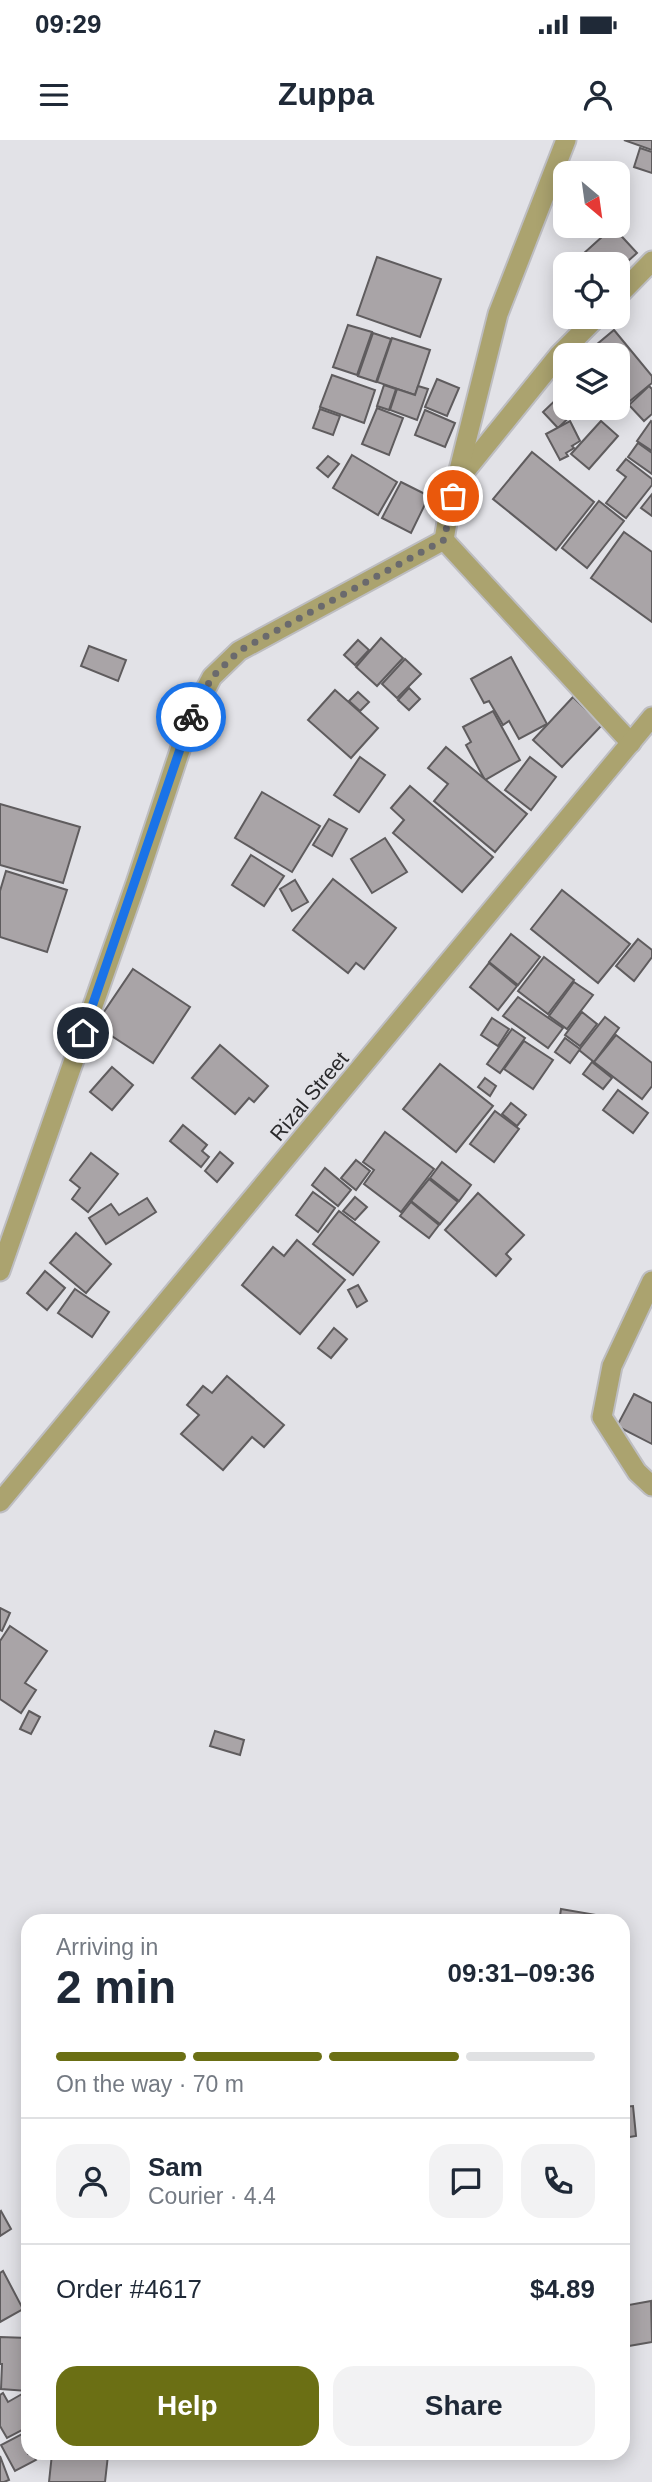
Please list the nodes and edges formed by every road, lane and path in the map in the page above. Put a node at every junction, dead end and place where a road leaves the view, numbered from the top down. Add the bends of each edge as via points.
1 (566, 140) edge
2 (652, 261) edge
3 (630, 284) edge
4 (585, 329) edge
5 (457, 481) junction
6 (444, 540) junction
7 (652, 717) edge
8 (631, 743) junction
9 (0, 1271) edge
10 (652, 1281) edge
11 (652, 1486) edge
12 (0, 1502) edge

1 - 5 street via 498,314
2 - 3 street
4 - 5 street
5 - 6 street
6 - 8 street
6 - 9 street via 239,651 212,677 191,717
7 - 8 street, Rizal Street
8 - 12 street, Rizal Street
10 - 11 street via 612,1366 602,1417 637,1472

